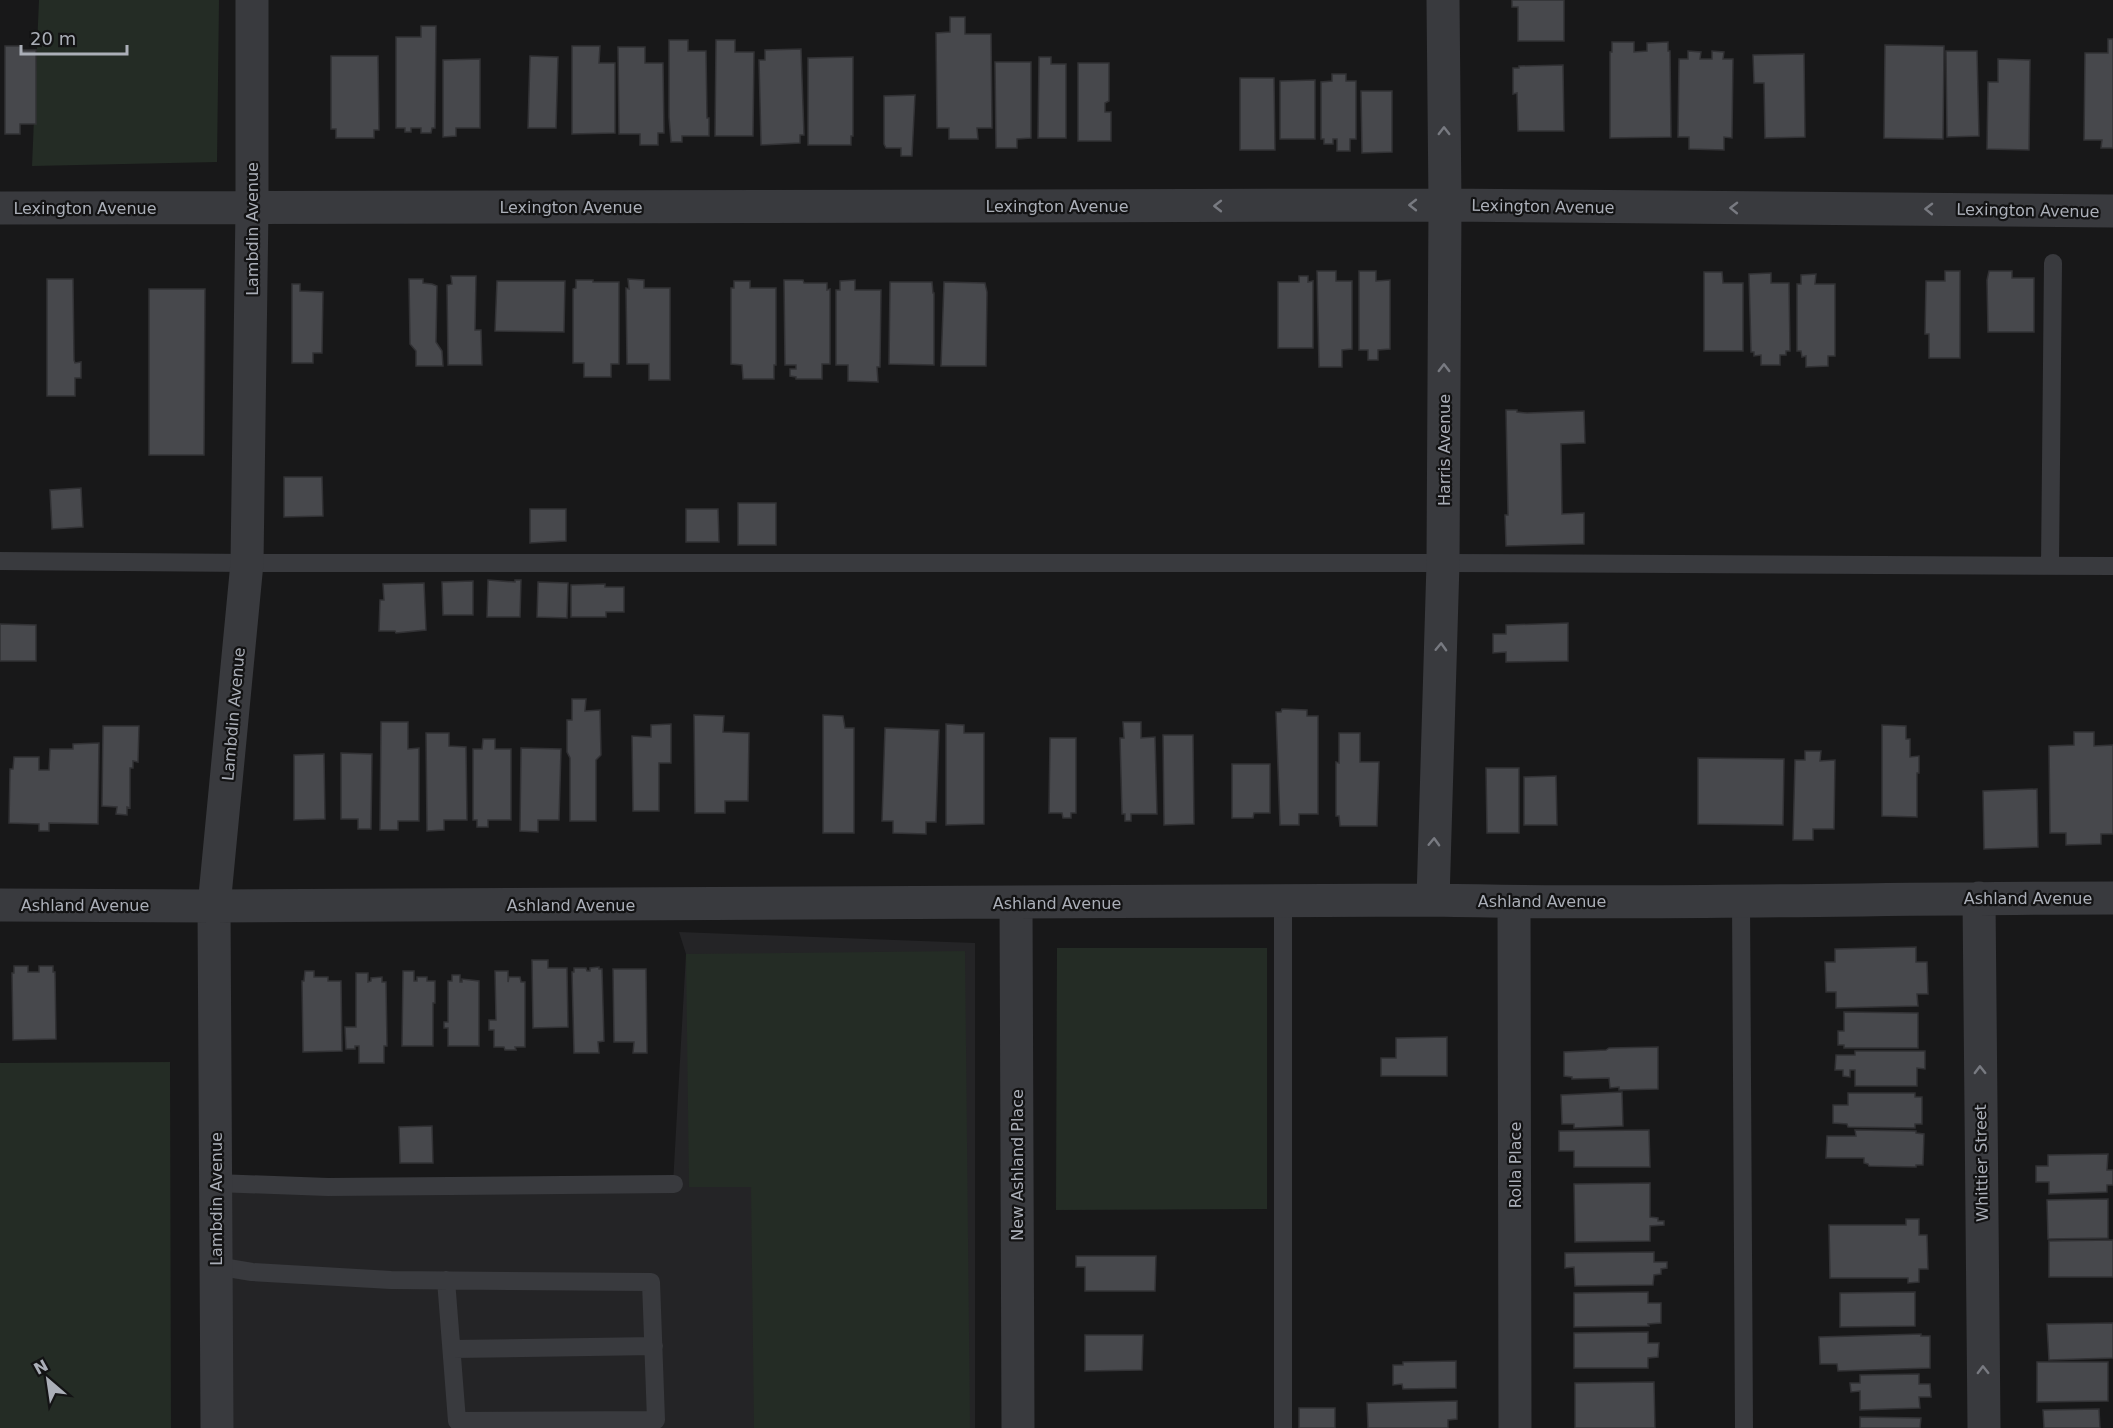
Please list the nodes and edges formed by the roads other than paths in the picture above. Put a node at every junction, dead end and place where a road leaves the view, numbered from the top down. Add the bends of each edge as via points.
1 (252, 0) edge
2 (1443, 0) edge
3 (1444, 205) junction
4 (0, 208) edge
5 (252, 208) junction
6 (2113, 211) edge
7 (2053, 263) dead end
8 (0, 561) edge
9 (247, 563) junction
10 (1443, 563) junction
11 (2050, 566) junction
12 (2113, 566) edge
13 (1979, 898) junction
14 (2113, 898) edge
15 (1433, 900) junction
16 (1741, 901) junction
17 (1283, 902) junction
18 (1514, 902) junction
19 (1016, 903) junction
20 (0, 905) edge
21 (214, 906) junction
22 (216, 1183) junction
23 (674, 1184) dead end
24 (216, 1266) junction
25 (447, 1280) junction
26 (654, 1346) junction
27 (452, 1349) junction
28 (658, 1424) edge
29 (217, 1428) edge
30 (1018, 1428) edge
31 (1283, 1428) edge
32 (1515, 1428) edge
33 (1744, 1428) edge
34 (1984, 1428) edge

1 - 5 street, Lambdin Avenue
3 -> 2 street, Harris Avenue
3 -> 5 street, Lexington Avenue
6 -> 3 street, Lexington Avenue
10 -> 3 street, Harris Avenue
4 - 5 street, Lexington Avenue
5 - 9 street, Lambdin Avenue
7 - 11 lane
8 - 9 lane
9 - 10 lane
9 - 21 street, Lambdin Avenue
10 - 11 lane
15 -> 10 street, Harris Avenue
11 - 12 lane
13 - 14 street, Ashland Avenue
13 - 16 street, Ashland Avenue
34 -> 13 street, Whittier Street
15 - 17 street, Ashland Avenue
15 - 18 street, Ashland Avenue
16 - 18 street, Ashland Avenue
16 - 33 lane
17 - 19 street, Ashland Avenue
17 - 31 lane
18 - 32 street, Rolla Place
19 - 21 street, Ashland Avenue
19 - 30 street, New Ashland Place
20 - 21 street, Ashland Avenue
21 - 22 street, Lambdin Avenue
22 - 23 lane via 328,1187
22 - 24 street, Lambdin Avenue
24 - 25 lane via 252,1272
24 - 29 street, Lambdin Avenue
25 - 26 lane via 651,1282
25 - 27 lane
26 - 27 lane
26 - 28 lane
27 - 28 lane via 457,1421

